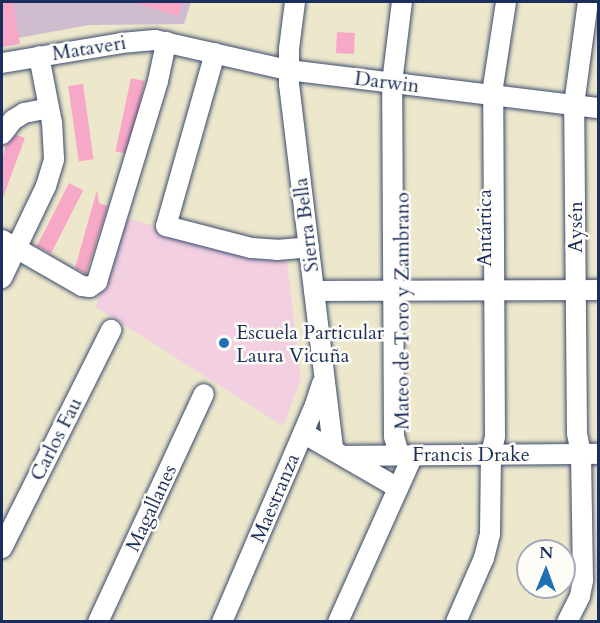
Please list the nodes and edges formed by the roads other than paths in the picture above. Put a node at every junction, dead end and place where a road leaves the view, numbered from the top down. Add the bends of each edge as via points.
1 (295, 2) edge
2 (402, 2) edge
3 (410, 2) edge
4 (497, 2) edge
5 (506, 2) edge
6 (588, 2) edge
7 (597, 2) edge
8 (172, 43) junction
9 (215, 53) junction
10 (39, 56) junction
11 (2, 63) edge
12 (288, 70) junction
13 (396, 83) junction
14 (488, 94) junction
15 (585, 106) edge
16 (49, 108) junction
17 (2, 134) edge
18 (309, 247) junction
19 (6, 257) edge
20 (490, 290) junction
21 (586, 290) edge
22 (314, 291) junction
23 (398, 291) junction
24 (111, 330) dead end
25 (324, 372) junction
26 (204, 393) dead end
27 (303, 433) junction
28 (339, 452) junction
29 (490, 454) junction
30 (590, 454) edge
31 (406, 455) junction
32 (398, 488) junction
33 (2, 548) edge
34 (98, 621) edge
35 (222, 621) edge
36 (338, 621) edge
37 (456, 621) edge
38 (567, 621) edge

1 - 12 street, Sierra Bella
2 - 13 street, Mateo de Toro y Zambrano
3 - 13 street, Mateo de Toro y Zambrano
4 - 14 street, Antártica
5 - 14 street, Antártica
6 - 15 street, Aysén
7 - 15 street, Aysén
8 - 9 street, Darwin
8 - 10 street, Mataveri via 138,40
8 - 19 street via 97,282 90,287 82,286
9 - 12 street, Darwin
9 - 18 street via 166,226 251,248
10 - 11 street, Mataveri
10 - 16 street
12 - 13 street, Darwin
12 - 18 street, Sierra Bella
13 - 14 street, Darwin
13 - 23 street, Mateo de Toro y Zambrano
14 - 15 street, Darwin
14 - 20 street, Antártica
15 - 21 street, Aysén
16 - 17 street via 24,113
16 - 19 street via 54,159 46,186
18 - 22 street, Sierra Bella
20 - 21 street
20 - 23 street
20 - 29 street, Antártica via 486,436
21 - 30 street, Aysén via 577,433
22 - 23 street
22 - 25 street, Sierra Bella
23 - 31 street, Mateo de Toro y Zambrano via 394,437
24 - 33 street, Carlos Fau
25 - 27 street, Maestranza via 319,396
25 - 28 street, Sierra Bella
26 - 34 street, Magallanes
27 - 28 street
27 - 35 street, Maestranza
28 - 31 street, Francis Drake
28 - 32 street
29 - 30 street, Francis Drake
29 - 31 street, Francis Drake
29 - 37 street, Antártica via 489,542
30 - 38 street, Aysén via 582,586
31 - 32 street, Mateo de Toro y Zambrano
32 - 36 street, Mateo de Toro y Zambrano

